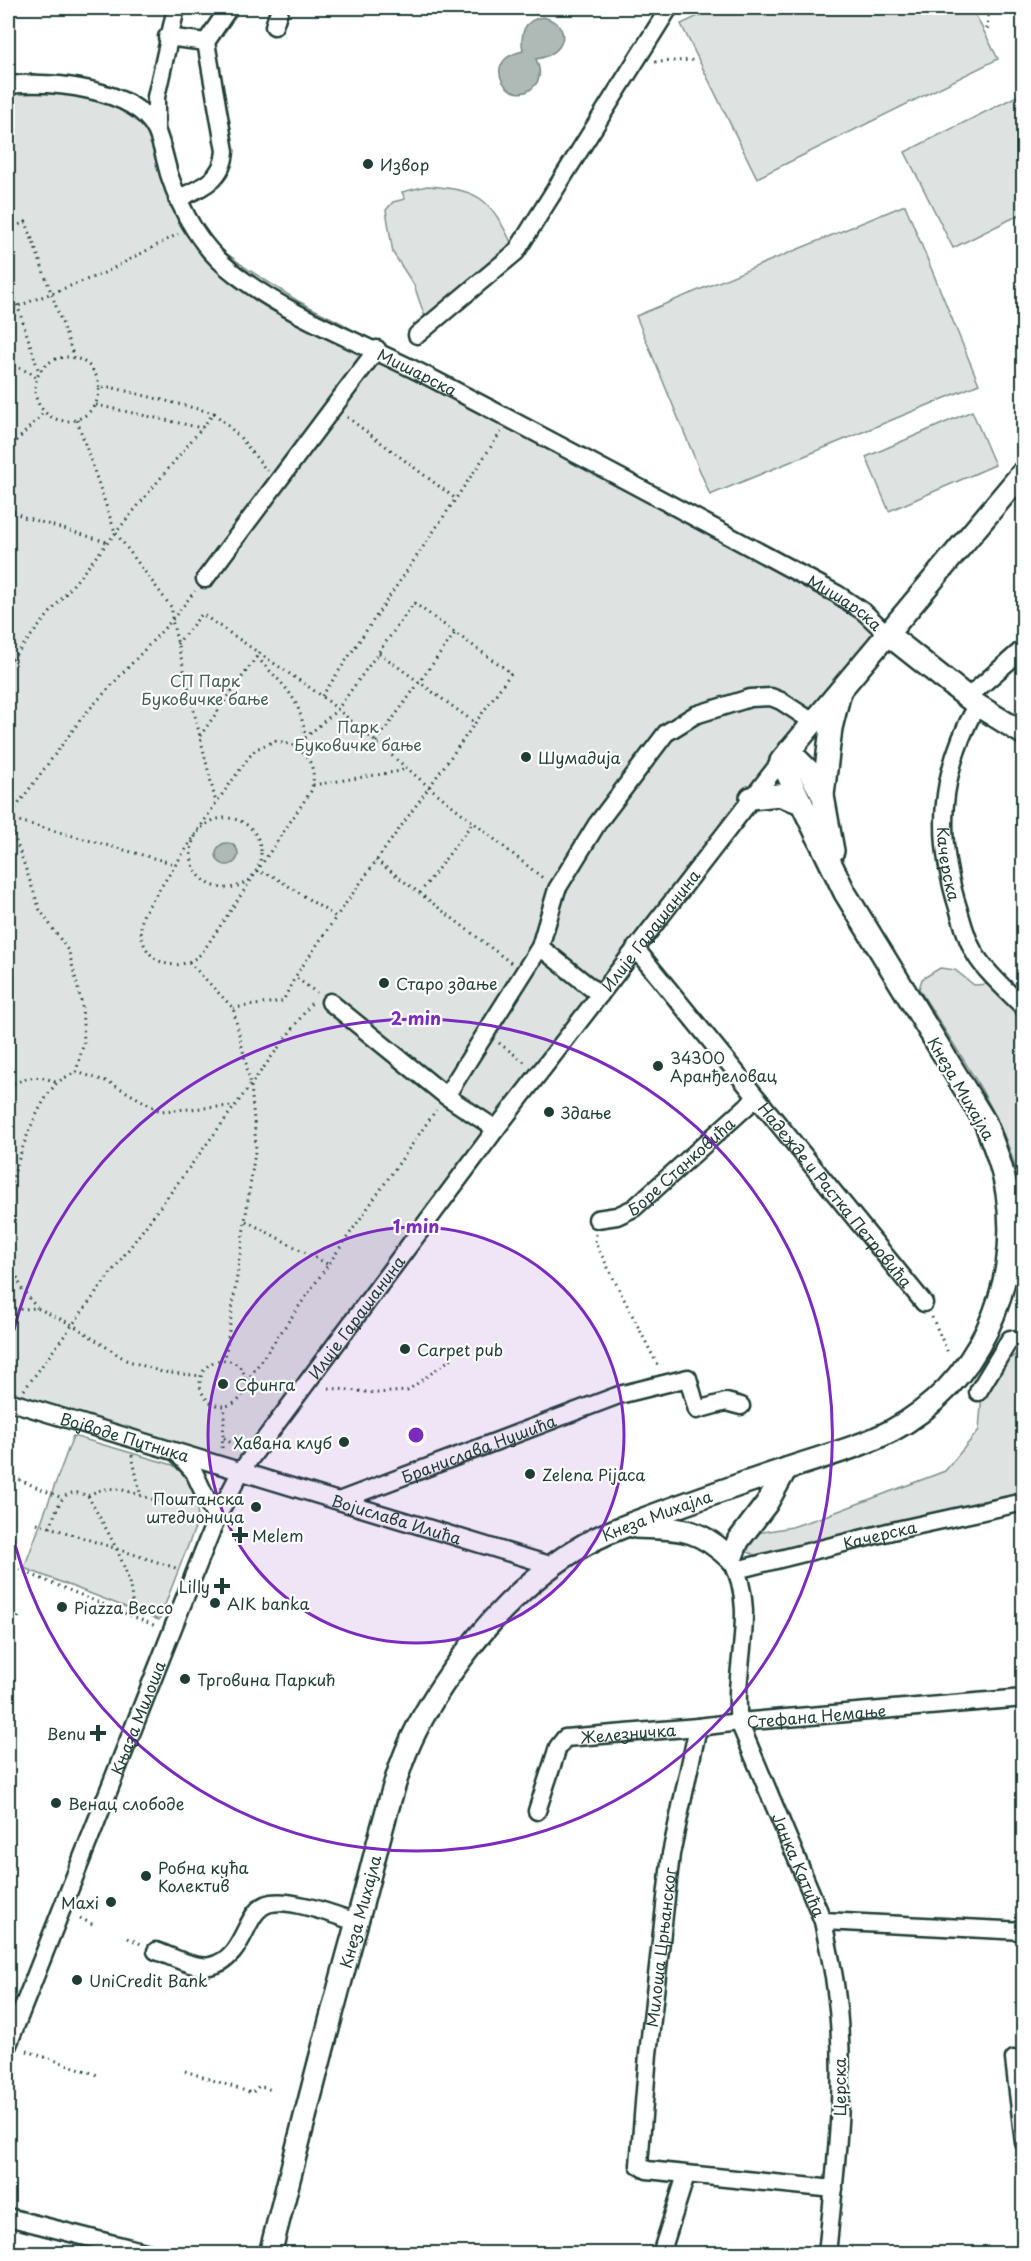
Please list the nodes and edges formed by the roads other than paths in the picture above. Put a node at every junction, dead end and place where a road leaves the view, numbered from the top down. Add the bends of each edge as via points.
1 (176, 8) edge
2 (229, 8) edge
3 (280, 8) edge
4 (669, 8) edge
5 (274, 26) dead end
6 (167, 37) junction
7 (206, 42) junction
8 (8, 84) edge
9 (156, 129) junction
10 (177, 199) junction
11 (417, 335) dead end
12 (376, 349) junction
13 (1023, 471) edge
14 (205, 579) road end
15 (886, 633) junction
16 (1023, 648) edge
17 (841, 690) junction
18 (973, 701) junction
19 (813, 722) junction
20 (1023, 734) edge
21 (785, 756) junction
22 (823, 796) junction
23 (751, 798) junction
24 (802, 803) junction
25 (845, 893) junction
26 (540, 947) junction
27 (635, 948) junction
28 (600, 995) junction
29 (330, 1002) dead end
30 (1023, 1008) edge
31 (446, 1096) junction
32 (756, 1098) junction
33 (496, 1129) junction
34 (597, 1219) road end
35 (924, 1302) road end
36 (986, 1333) junction
37 (1017, 1337) edge
38 (978, 1392) dead end
39 (13, 1400) edge
40 (292, 1403) joint
41 (741, 1406) dead end
42 (178, 1454) junction
43 (786, 1468) junction
44 (241, 1471) junction
45 (341, 1500) junction
46 (1023, 1502) edge
47 (216, 1519) junction
48 (624, 1527) junction
49 (734, 1565) junction
50 (554, 1566) junction
51 (1023, 1698) edge
52 (739, 1722) junction
53 (698, 1727) junction
54 (537, 1811) dead end
55 (823, 1921) junction
56 (356, 1922) junction
57 (1023, 1931) edge
58 (156, 1952) dead end
59 (8, 2045) edge
60 (1014, 2059) dead end
61 (1023, 2143) edge
62 (686, 2175) junction
63 (834, 2189) junction
64 (10, 2216) edge
65 (153, 2253) edge
66 (270, 2253) edge
67 (661, 2253) edge
68 (827, 2253) edge

1 - 6 street
2 - 7 street
3 - 5 street
4 - 11 street via 516,252
6 - 7 street
6 - 9 street via 156,97
7 - 10 street via 225,160 213,181
8 - 9 street, Мишарска via 58,85 118,97
9 - 10 street, Мишарска
10 - 12 street, Мишарска via 211,254 237,275 286,306
12 - 14 street
12 - 15 street, Мишарска via 837,594
13 - 15 main road, Илије Гарашанина
15 - 17 main road, Илије Гарашанина
15 - 18 main road
16 - 18 street
17 - 19 main road, Илије Гарашанина
17 - 22 main road via 831,729
18 - 20 main road
18 - 30 street, Качерска via 948,781 942,818 944,845 951,887 975,955
19 - 21 main road, Илије Гарашанина
19 - 26 street via 782,700 750,698 695,716 666,734 597,824 557,889
21 - 22 main road, Кнеза Михајла via 809,771
21 - 23 street, Илије Гарашанина
21 - 24 main road, Кнеза Михајла
22 - 25 main road, Кнеза Михајла
23 - 24 main road via 780,795
23 - 27 street, Илије Гарашанина
24 - 25 main road, Кнеза Михајла
25 - 36 main road, Кнеза Михајла via 985,1122 998,1155 1007,1190 1011,1244 1000,1303
26 - 28 street
26 - 31 street
27 - 28 street, Илије Гарашанина
27 - 32 street, Надежде и Растка Петровића
28 - 33 street, Илије Гарашанина
29 - 31 street
31 - 33 street
32 - 34 street, Боре Станковића via 634,1208
32 - 35 street, Надежде и Растка Петровића
33 - 40 street, Илије Гарашанина
36 - 37 street
36 - 43 main road, Кнеза Михајла via 971,1359 925,1408 892,1430 857,1446
37 - 38 street
39 - 42 street, Војводе Путника
40 - 44 street, Књаза Милоша
41 - 45 street, Бранислава Нушића via 726,1402 697,1410 688,1378 666,1383 615,1398
42 - 44 street, Војводе Путника
42 - 47 street via 197,1477
43 - 48 main road, Кнеза Михајла
43 - 49 main road via 767,1503 738,1541
44 - 45 street, Војислава Илића
44 - 47 street, Књаза Милоша
45 - 50 street, Војислава Илића
46 - 49 street, Качерска
47 - 59 street, Књаза Милоша
48 - 49 main road via 699,1534 715,1544
48 - 50 main road, Кнеза Михајла
49 - 52 street, Стефана Немање via 744,1601
50 - 56 main road, Кнеза Михајла via 481,1634 423,1717 402,1762
51 - 52 street, Стефана Немање
52 - 53 street
52 - 55 street, Јанка Катића
53 - 54 street, Железничка via 565,1738 558,1747
53 - 62 street, Милоша Црњанског via 670,1854 639,2165 647,2170
55 - 57 street, Јанка Катића
55 - 63 street, Церска via 836,1985 839,2051
56 - 58 street via 283,1902 268,1903 255,1915 234,1954 226,1959 209,1966
56 - 66 main road, Кнеза Михајла
60 - 61 street
62 - 63 street, Милоша Црњанског
62 - 67 street
63 - 68 street, Церска
64 - 65 street

